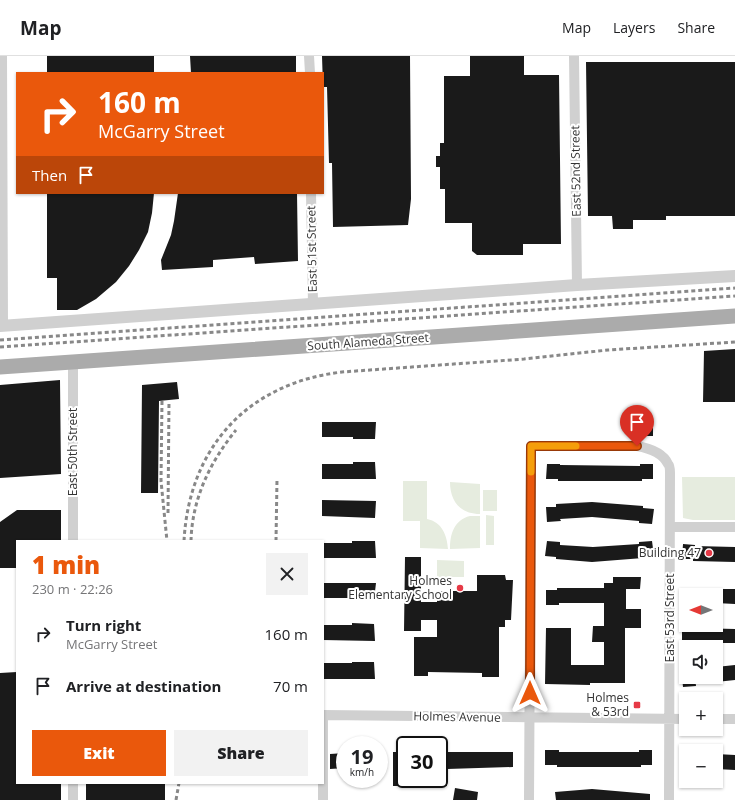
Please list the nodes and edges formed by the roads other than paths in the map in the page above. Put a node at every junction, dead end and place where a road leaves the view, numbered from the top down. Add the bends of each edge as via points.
1 (2, 56) edge
2 (310, 56) edge
3 (574, 56) edge
4 (310, 72) edge
5 (311, 194) edge
6 (735, 276) edge
7 (577, 285) junction
8 (313, 304) junction
9 (735, 316) edge
10 (1, 326) edge
11 (73, 362) junction
12 (0, 367) edge
13 (671, 527) junction
14 (735, 527) edge
15 (73, 540) edge
16 (324, 715) edge
17 (530, 718) junction
18 (670, 718) junction
19 (679, 719) edge
20 (723, 719) edge
21 (735, 719) edge
22 (73, 784) edge
23 (323, 784) edge
24 (73, 800) edge
25 (323, 800) edge
26 (529, 800) edge
27 (669, 800) edge

1 - 10 street
2 - 4 street
3 - 7 street, East 52nd Street
5 - 8 street, East 51st Street
6 - 7 street
7 - 8 street
8 - 10 street
9 - 11 main road, South Alameda Street
11 - 12 main road, South Alameda Street
11 - 15 street, East 50th Street
13 - 14 street
13 - 17 street, East 53rd Street via 670,473 668,463 661,455 637,446 531,446
13 - 18 street, East 53rd Street
16 - 17 street, Holmes Avenue
17 - 18 street, Holmes Avenue
17 - 26 street
18 - 19 street, Holmes Avenue
18 - 27 street, East 53rd Street
20 - 21 street
22 - 24 street
23 - 25 street

